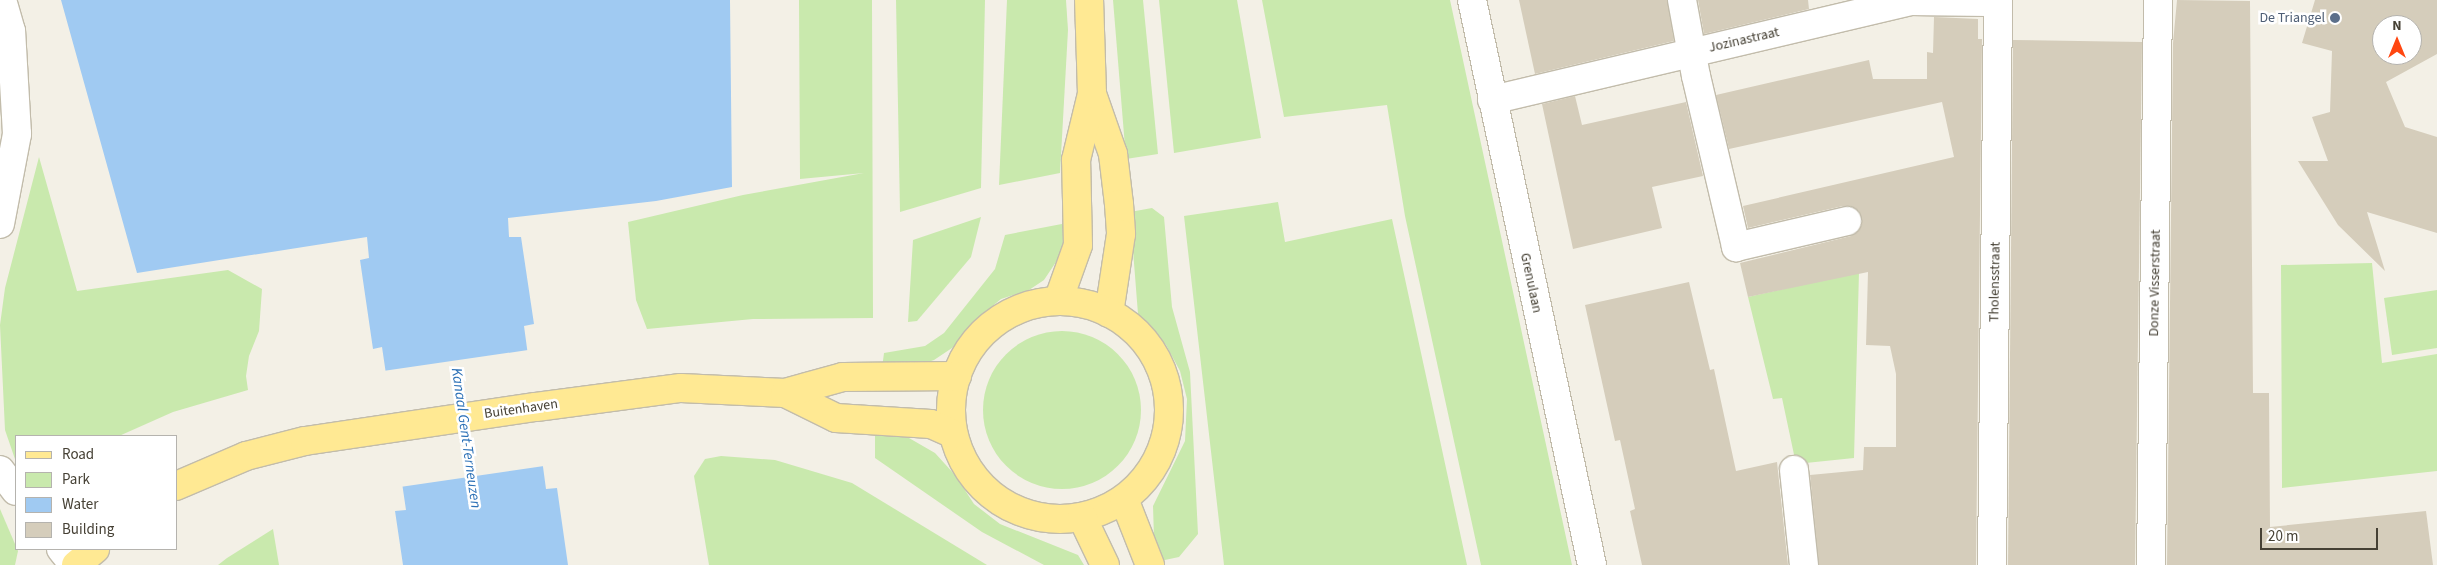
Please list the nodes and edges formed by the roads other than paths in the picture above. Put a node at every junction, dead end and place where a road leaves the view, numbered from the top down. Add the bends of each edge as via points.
1 (2, 0) edge
2 (1089, 0) edge
3 (1472, 0) edge
4 (1682, 0) edge
5 (2158, 0) edge
6 (1998, 1) edge
7 (1693, 52) junction
8 (1092, 94) junction
9 (1492, 100) junction
10 (1848, 221) dead end
11 (0, 224) edge
12 (1058, 301) junction
13 (1109, 313) junction
14 (957, 376) junction
15 (785, 393) junction
16 (953, 434) junction
17 (0, 470) edge
18 (1794, 470) dead end
19 (178, 485) edge
20 (15, 490) edge
21 (1124, 499) junction
22 (1082, 517) junction
23 (62, 550) edge
24 (94, 550) edge
25 (75, 565) edge
26 (1105, 565) edge
27 (1150, 565) edge
28 (1592, 565) edge
29 (1804, 565) edge
30 (1992, 565) edge
31 (2151, 565) edge

1 - 11 street via 11,32 16,134
2 - 8 main road
3 - 9 street, Grenulaan
4 - 7 street
5 - 31 street, Donze Visserstraat
6 - 7 street, Jozinastraat via 1910,1
6 - 30 street, Tholensstraat
7 - 9 street, Jozinastraat
7 - 10 street via 1736,247
8 - 12 main road via 1076,160 1078,245
8 - 13 main road via 1113,154 1120,204 1121,234
9 - 28 street, Grenulaan
12 - 13 main road via 1084,304
12 - 14 main road via 1031,305 1006,316 985,331 968,352
13 - 21 main road via 1132,329 1151,350 1163,375 1169,402 1167,430 1159,456 1144,480
14 - 15 main road, Buitenhaven via 843,377
14 - 16 main road via 951,404
15 - 16 main road, Buitenhaven via 836,418 931,424
15 - 19 main road, Buitenhaven via 681,388 305,441 246,456
16 - 22 main road via 974,477 1004,503 1034,516
17 - 20 street
18 - 29 street
21 - 22 main road
21 - 27 main road
22 - 26 main road
23 - 25 street
24 - 25 main road

